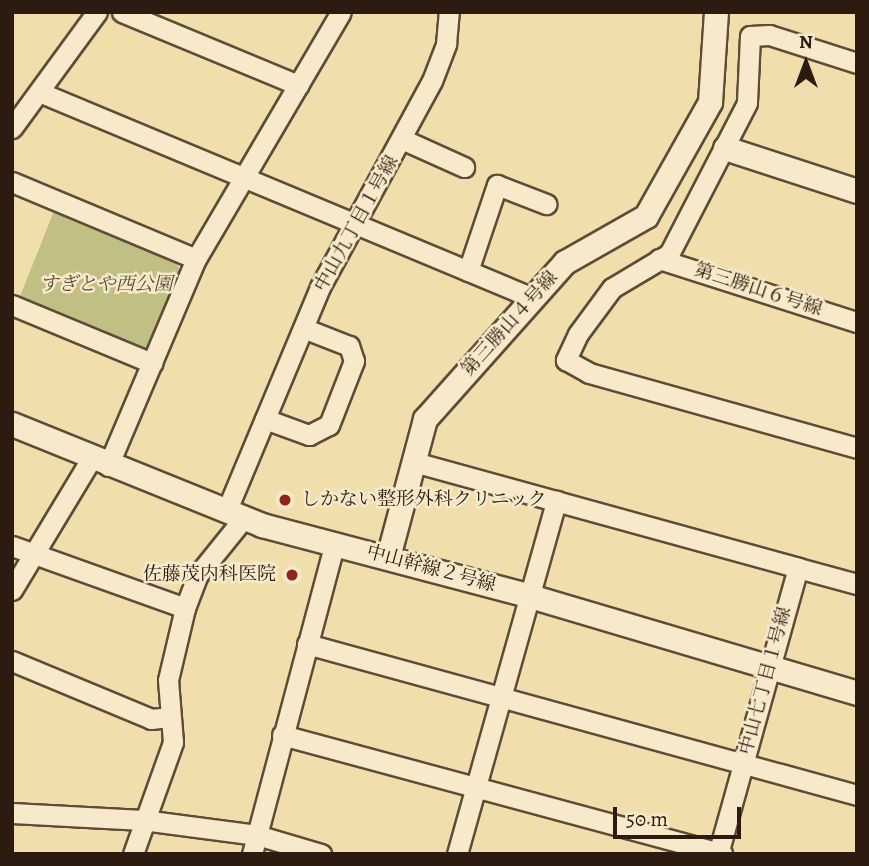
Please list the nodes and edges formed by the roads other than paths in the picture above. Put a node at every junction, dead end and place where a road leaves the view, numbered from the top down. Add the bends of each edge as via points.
1 (97, 12) edge
2 (122, 12) edge
3 (341, 12) edge
4 (449, 12) edge
5 (716, 12) edge
6 (857, 63) edge
7 (298, 85) junction
8 (39, 92) junction
9 (12, 128) edge
10 (404, 140) junction
11 (725, 148) junction
12 (464, 167) dead end
13 (243, 179) junction
14 (12, 182) edge
15 (857, 191) edge
16 (546, 204) dead end
17 (356, 225) junction
18 (196, 259) junction
19 (659, 259) junction
20 (468, 271) junction
21 (533, 298) junction
22 (12, 305) edge
23 (857, 322) edge
24 (303, 328) junction
25 (152, 363) junction
26 (265, 419) junction
27 (12, 424) edge
28 (857, 448) edge
29 (414, 462) junction
30 (99, 463) junction
31 (556, 500) junction
32 (235, 515) junction
33 (335, 543) junction
34 (12, 546) edge
35 (34, 555) junction
36 (388, 557) junction
37 (798, 568) junction
38 (857, 584) edge
39 (12, 590) edge
40 (530, 596) junction
41 (185, 608) junction
42 (307, 644) junction
43 (12, 661) edge
44 (769, 669) junction
45 (857, 693) edge
46 (501, 698) junction
47 (169, 717) junction
48 (282, 735) junction
49 (743, 763) junction
50 (475, 788) junction
51 (857, 795) edge
52 (12, 813) edge
53 (144, 820) junction
54 (257, 835) junction
55 (720, 853) edge
56 (133, 854) edge
57 (252, 854) edge
58 (321, 854) edge
59 (457, 854) edge

1 - 8 street
2 - 7 street
3 - 7 street
4 - 10 street, 中山九丁目１号線 via 446,44
5 - 21 street, 第三勝山４号線 via 710,102 646,216 565,262
6 - 11 street via 769,35 750,36 747,103
7 - 13 street
8 - 9 street
8 - 13 street
10 - 12 street
10 - 17 street, 中山九丁目１号線
11 - 15 street
11 - 19 street via 669,254
13 - 17 street
13 - 18 street
14 - 18 street
16 - 20 street via 497,185
17 - 20 street
17 - 24 street, 中山九丁目１号線 via 337,254
18 - 25 street
19 - 23 street, 第三勝山６号線
19 - 28 street via 612,288 578,334 566,360 589,373
20 - 21 street
21 - 29 street, 第三勝山４号線 via 425,419
22 - 25 street
24 - 26 street, 中山九丁目１号線
24 - 26 street via 349,346 354,361 329,425 309,435
25 - 30 street
26 - 32 street, 中山九丁目１号線
27 - 30 street, 中山幹線２号線
29 - 31 street
29 - 36 street, 第三勝山４号線
30 - 32 street, 中山幹線２号線
30 - 35 street
31 - 37 street
31 - 40 street
32 - 33 street, 中山幹線２号線
32 - 41 street, 中山九丁目１号線 via 197,576
33 - 36 street, 中山幹線２号線
33 - 42 street
34 - 35 street
35 - 39 street
35 - 41 street
36 - 40 street, 中山幹線２号線
37 - 38 street
37 - 44 street, 中山七丁目１号線
40 - 44 street, 中山幹線２号線
40 - 46 street
41 - 47 street, 中山九丁目１号線 via 168,680
42 - 46 street
42 - 48 street
43 - 47 street via 151,719
44 - 45 street, 中山幹線２号線
44 - 49 street, 中山七丁目１号線
46 - 49 street
46 - 50 street
47 - 53 street, 中山九丁目１号線 via 173,742
48 - 50 street
48 - 54 street
49 - 51 street
49 - 55 street, 中山七丁目１号線
50 - 55 street
50 - 59 street
52 - 53 street
53 - 54 street
53 - 56 street, 中山九丁目１号線
54 - 57 street
54 - 58 street

